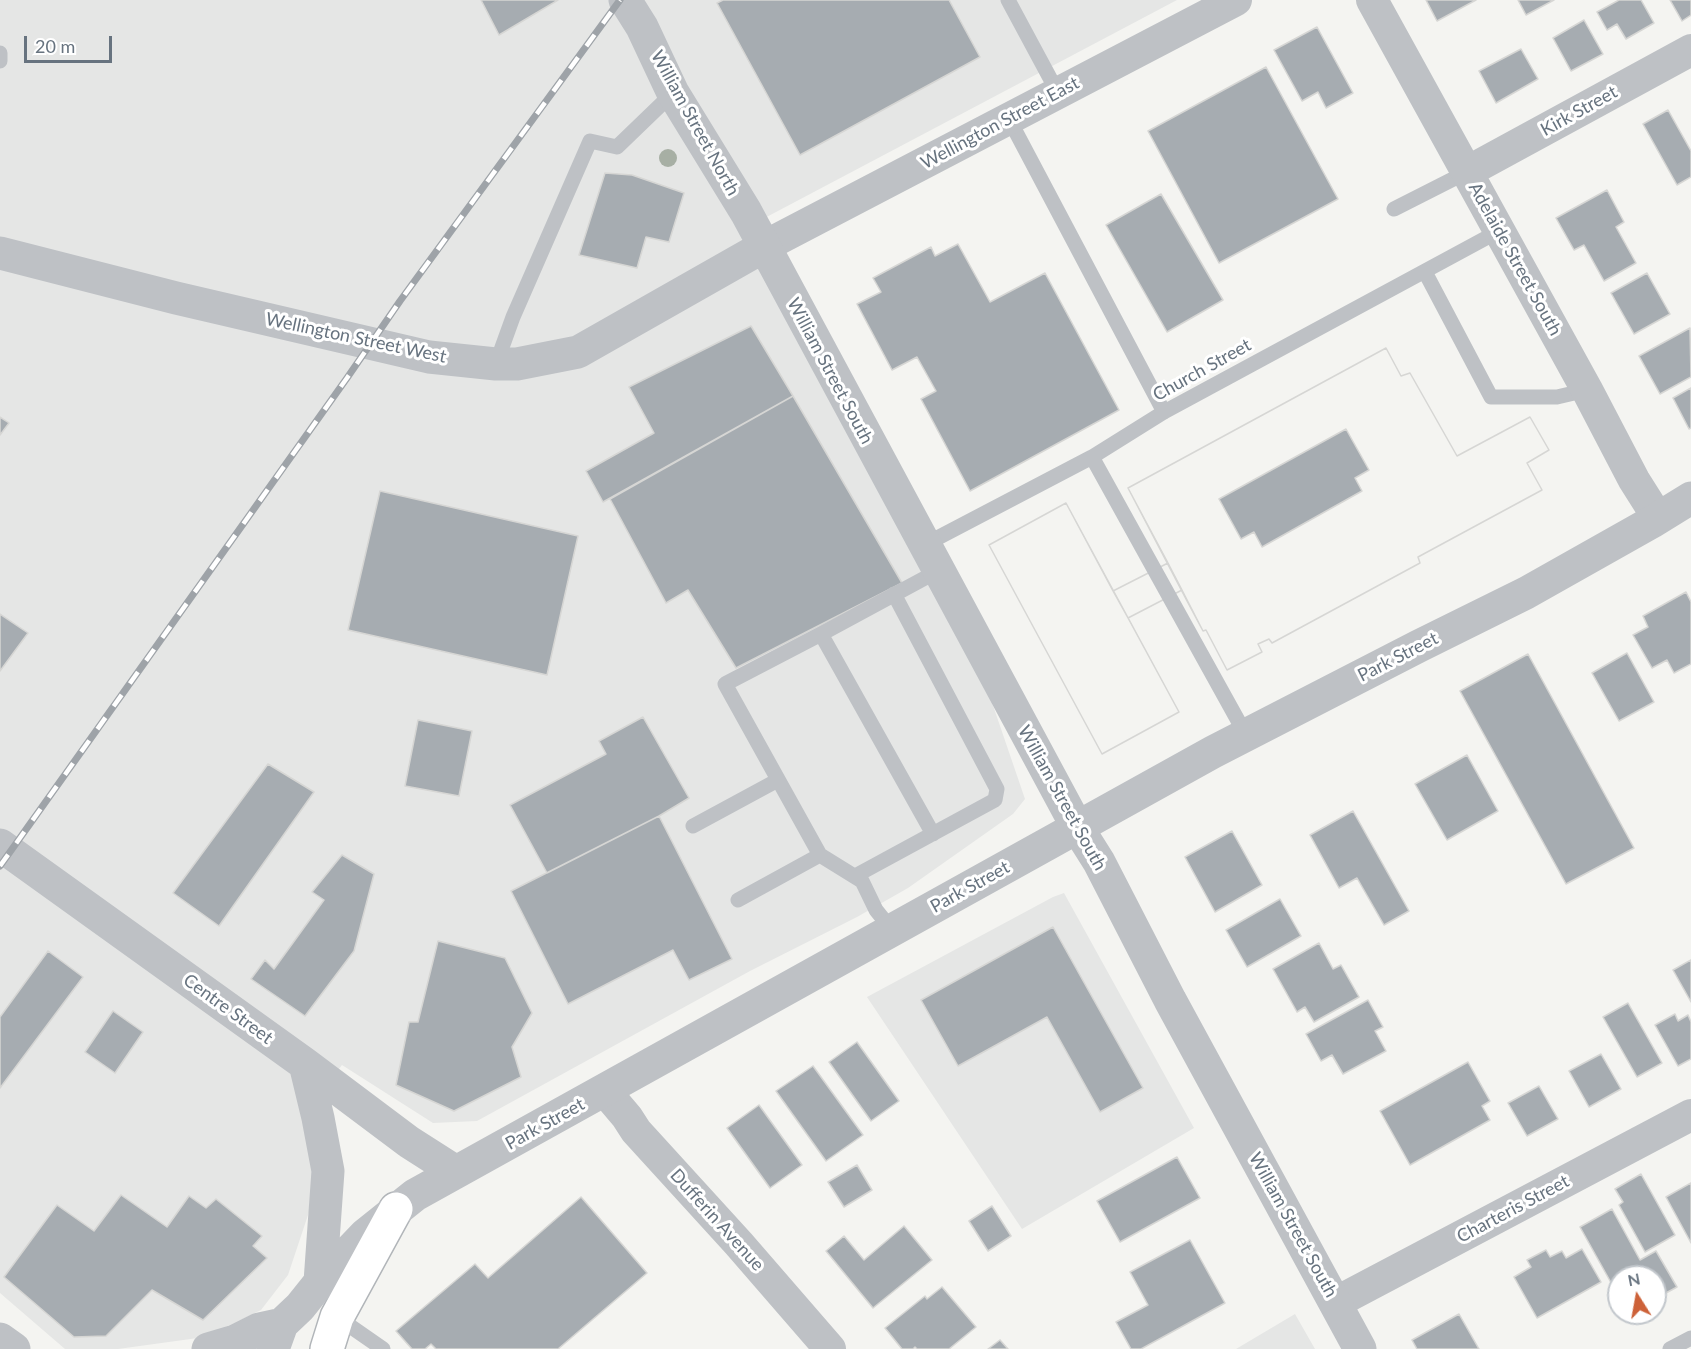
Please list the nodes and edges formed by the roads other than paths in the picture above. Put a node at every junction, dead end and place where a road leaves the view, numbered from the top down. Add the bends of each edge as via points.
1 (625, 0) edge
2 (1008, 0) edge
3 (1236, 0) edge
4 (1372, 0) edge
5 (1691, 50) edge
6 (0, 53) edge
7 (0, 61) edge
8 (673, 93) junction
9 (1058, 93) junction
10 (1009, 119) junction
11 (1467, 172) junction
12 (1394, 209) dead end
13 (1499, 231) junction
14 (763, 247) junction
15 (0, 253) edge
16 (1425, 272) junction
17 (496, 364) junction
18 (1587, 390) junction
19 (1164, 412) junction
20 (1092, 457) junction
21 (1691, 498) edge
22 (1658, 518) junction
23 (931, 558) junction
24 (894, 594) junction
25 (821, 634) junction
26 (1246, 735) junction
27 (778, 780) junction
28 (693, 826) dead end
29 (1077, 827) junction
30 (933, 834) junction
31 (0, 845) edge
32 (820, 855) junction
33 (855, 876) junction
34 (738, 900) dead end
35 (892, 930) junction
36 (305, 1065) junction
37 (604, 1091) junction
38 (1691, 1115) edge
39 (456, 1172) junction
40 (396, 1209) junction
41 (320, 1282) junction
42 (1335, 1303) junction
43 (337, 1317) junction
44 (277, 1336) edge
45 (1691, 1338) edge
46 (0, 1339) edge
47 (14, 1349) edge
48 (208, 1349) edge
49 (327, 1349) edge
50 (383, 1349) edge
51 (830, 1349) edge
52 (1360, 1349) edge
53 (1670, 1349) edge

1 - 8 street, William Street North
2 - 9 lane
3 - 9 street, Wellington Street East
4 - 11 street, Adelaide Street South
5 - 11 street, Kirk Street
6 - 7 lane
8 - 14 street, William Street North
8 - 17 lane via 617,147 590,141
9 - 10 street, Wellington Street East
10 - 14 street, Wellington Street East
10 - 19 lane
11 - 12 lane
11 - 13 street, Adelaide Street South
13 - 16 lane, Church Street
13 - 18 street, Adelaide Street South
14 - 17 street, Wellington Street West via 578,352 517,364
14 - 23 street, William Street South
15 - 17 street, Wellington Street West via 429,357
16 - 18 lane via 1491,397 1557,397
16 - 19 lane, Church Street
18 - 22 street, Adelaide Street South
19 - 20 lane, Church Street
20 - 23 lane, Church Street
20 - 26 lane
21 - 22 street, Park Street
22 - 26 street, Park Street via 1526,593
23 - 24 lane, Church Street
23 - 29 street, William Street South
24 - 25 lane, Church Street
24 - 30 lane via 997,789 995,800
25 - 27 lane, Church Street via 725,684
25 - 30 lane
26 - 29 street, Park Street
27 - 28 lane
27 - 32 lane
29 - 35 street, Park Street
29 - 42 street, William Street South
30 - 33 lane
31 - 36 street, Centre Street
32 - 33 lane
32 - 34 lane
33 - 35 lane
35 - 37 street, Park Street
36 - 39 street, Centre Street
36 - 41 street via 328,1171
37 - 39 street, Park Street
37 - 51 street, Dufferin Avenue
38 - 42 street, Charteris Street
39 - 40 street, Park Street
40 - 41 street, Park Street
40 - 43 main road
41 - 44 street, Park Street
42 - 52 street, William Street South
43 - 49 main road
43 - 50 lane
44 - 48 street, Park Street via 259,1329
45 - 53 lane
46 - 47 street

